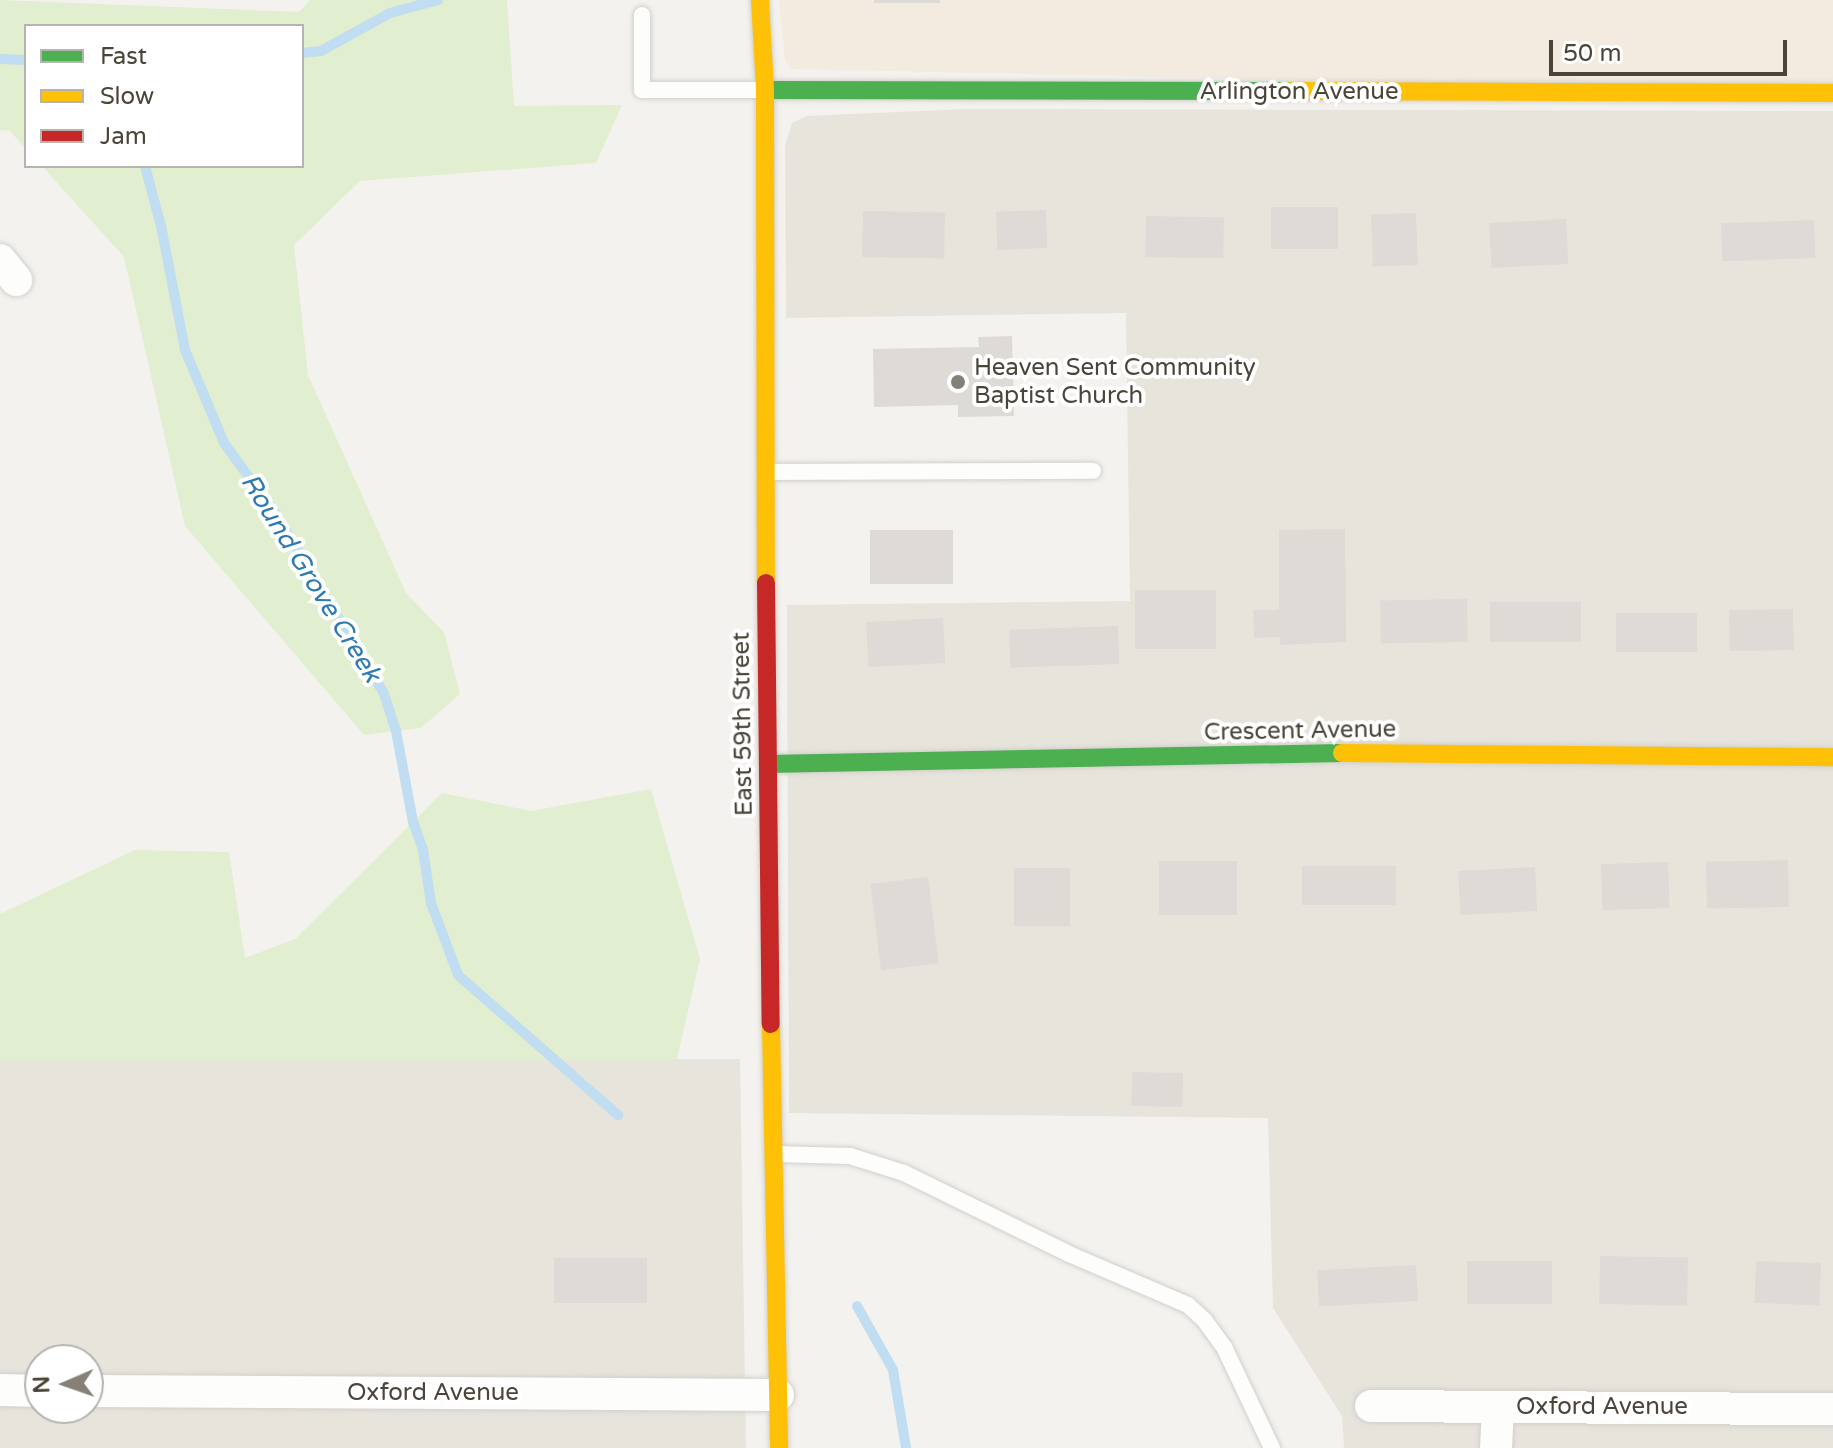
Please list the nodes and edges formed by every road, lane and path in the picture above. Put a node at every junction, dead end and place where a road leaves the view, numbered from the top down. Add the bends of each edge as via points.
1 (760, 0) edge
2 (642, 15) dead end
3 (765, 90) junction
4 (1833, 93) edge
5 (1093, 471) dead end
6 (765, 472) junction
7 (1833, 757) edge
8 (768, 764) junction
9 (773, 1154) junction
10 (0, 1390) edge
11 (24, 1391) edge
12 (104, 1391) edge
13 (778, 1395) junction
14 (1371, 1406) dead end
15 (1498, 1407) junction
16 (1833, 1409) edge
17 (779, 1448) edge
18 (1272, 1448) edge
19 (1496, 1448) edge

1 - 3 street, East 59th Street
2 - 3 lane via 642,90
3 - 4 street, Arlington Avenue
3 - 6 street, East 59th Street
5 - 6 lane
6 - 8 street, East 59th Street
7 - 8 street, Crescent Avenue via 1340,753
8 - 9 street, East 59th Street
9 - 13 street, East 59th Street
9 - 18 lane via 850,1156 904,1173 1188,1305 1225,1349
10 - 11 street
12 - 13 street, Oxford Avenue
13 - 17 street, East 59th Street
14 - 15 street, Oxford Avenue
15 - 16 street, Oxford Avenue
15 - 19 street

